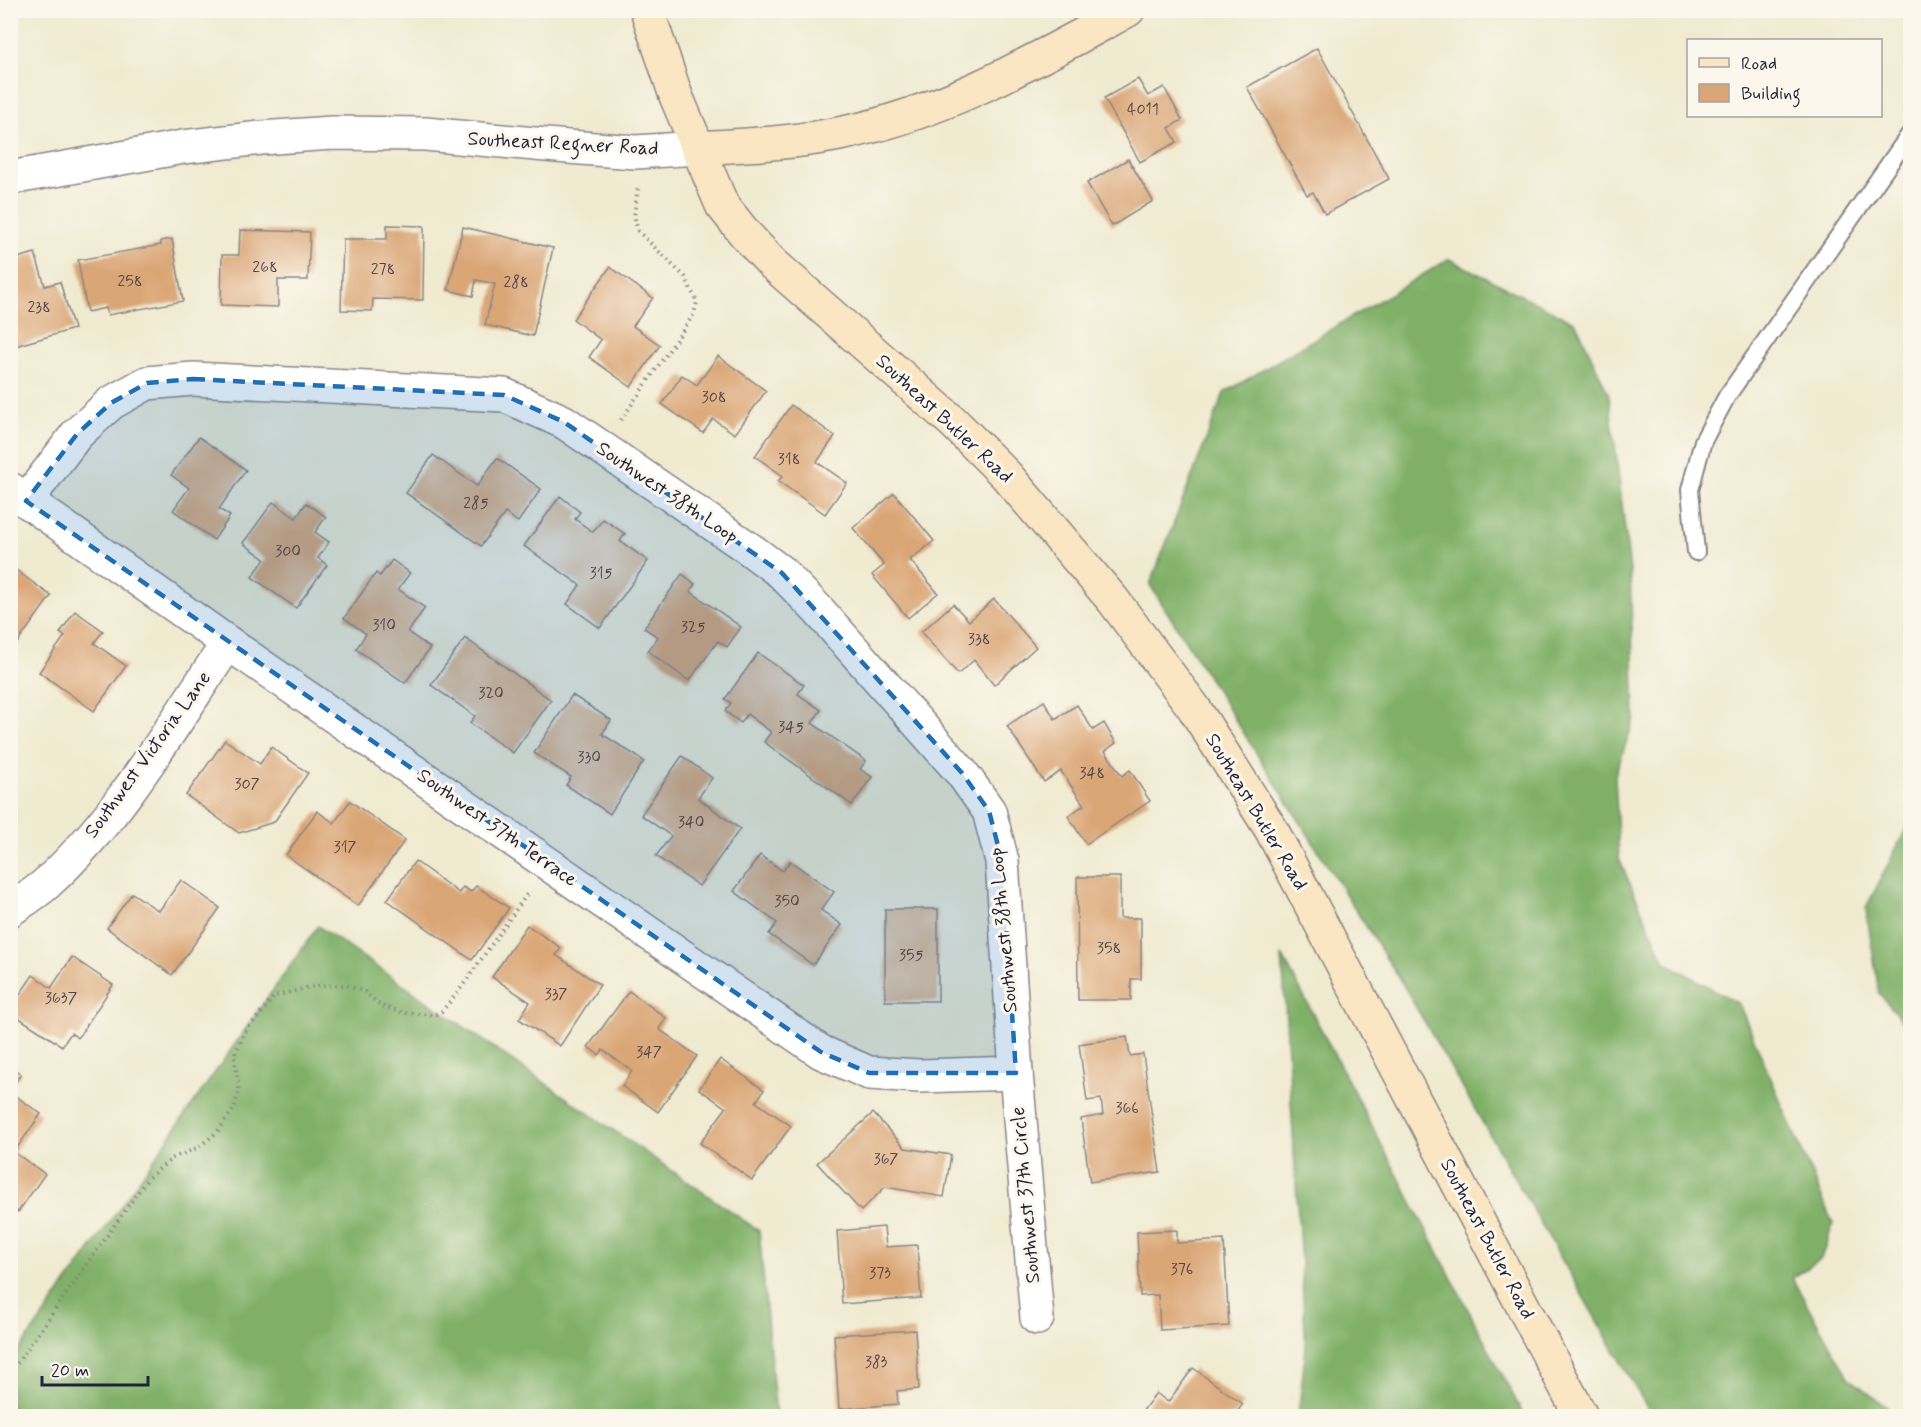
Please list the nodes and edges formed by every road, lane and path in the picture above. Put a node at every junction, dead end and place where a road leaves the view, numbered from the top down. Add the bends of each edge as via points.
1 (647, 10) edge
2 (1128, 10) edge
3 (1911, 134) edge
4 (698, 148) junction
5 (634, 152) junction
6 (10, 178) edge
7 (602, 448) junction
8 (18, 495) edge
9 (1696, 552) dead end
10 (228, 643) junction
11 (548, 864) junction
12 (10, 910) edge
13 (1016, 1073) junction
14 (1036, 1318) dead end
15 (10, 1373) edge
16 (1581, 1416) edge

1 - 4 main road
2 - 4 main road, Southeast Regner Road via 984,86 892,120 792,142
3 - 9 lane via 1726,396 1703,441 1690,490
4 - 5 street, Southeast Regner Road
4 - 16 main road, Southeast Butler Road via 723,205 746,235 1006,475 1113,600 1194,708 1271,829
5 - 6 street, Southeast Regner Road via 425,134 332,133 183,147
5 - 7 path via 638,190 634,216 638,231 685,277 698,302 694,314
7 - 8 street, Southwest 38th Loop via 564,422 504,395 193,380 147,383 111,403
7 - 13 street, Southwest 38th Loop via 782,573 954,764 989,811 1002,861
8 - 10 street, Southwest 37th Terrace
10 - 11 street, Southwest 37th Terrace
10 - 12 street, Southwest Victoria Lane via 119,803 46,884
11 - 13 street, Southwest 37th Terrace via 821,1052 869,1073
11 - 15 path via 459,991 434,1015 404,1013 381,1006 364,992 345,986 314,986 275,996 244,1033 234,1056 239,1089 234,1109 217,1132 199,1147 173,1158 148,1178
13 - 14 street, Southwest 37th Circle

